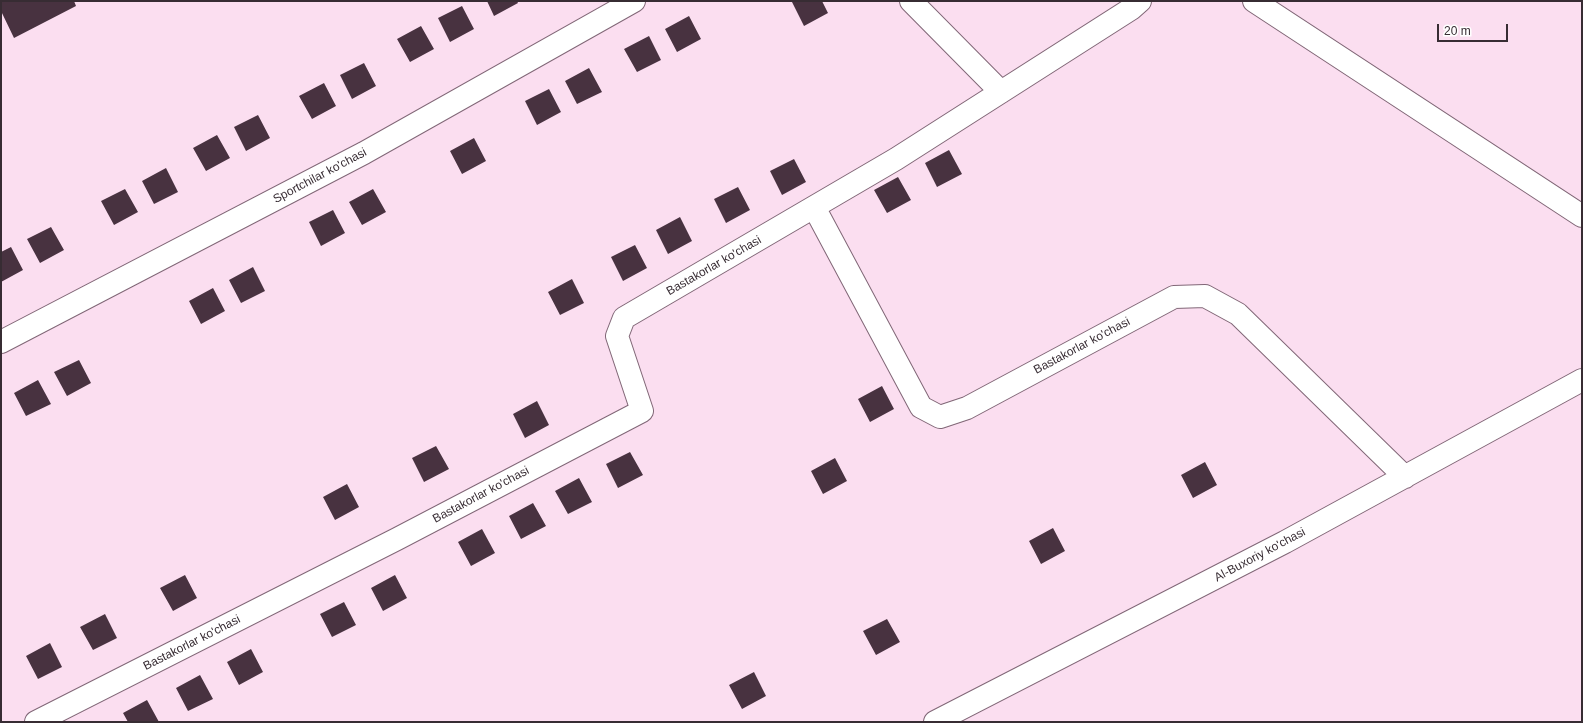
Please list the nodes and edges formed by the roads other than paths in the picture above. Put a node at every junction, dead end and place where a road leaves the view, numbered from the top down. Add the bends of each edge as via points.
1 (634, 1) edge
2 (911, 1) edge
3 (1140, 1) edge
4 (1254, 1) edge
5 (1001, 92) junction
6 (814, 207) junction
7 (1582, 216) edge
8 (1, 342) edge
9 (1582, 380) edge
10 (1405, 477) junction
11 (36, 722) edge
12 (935, 722) edge

1 - 8 street, Sportchilar ko'chasi via 364,153
2 - 5 street
3 - 5 street, Bastakorlar ko'chasi
4 - 7 street
5 - 6 street, Bastakorlar ko'chasi via 896,159
6 - 10 street, Bastakorlar ko'chasi via 921,407 940,417 967,408 1174,297 1206,296 1238,314
6 - 11 street, Bastakorlar ko'chasi via 624,318 617,336 642,411 397,539
9 - 10 street, Al-Buxoriy ko'chasi
10 - 12 street, Al-Buxoriy ko'chasi via 1285,542

